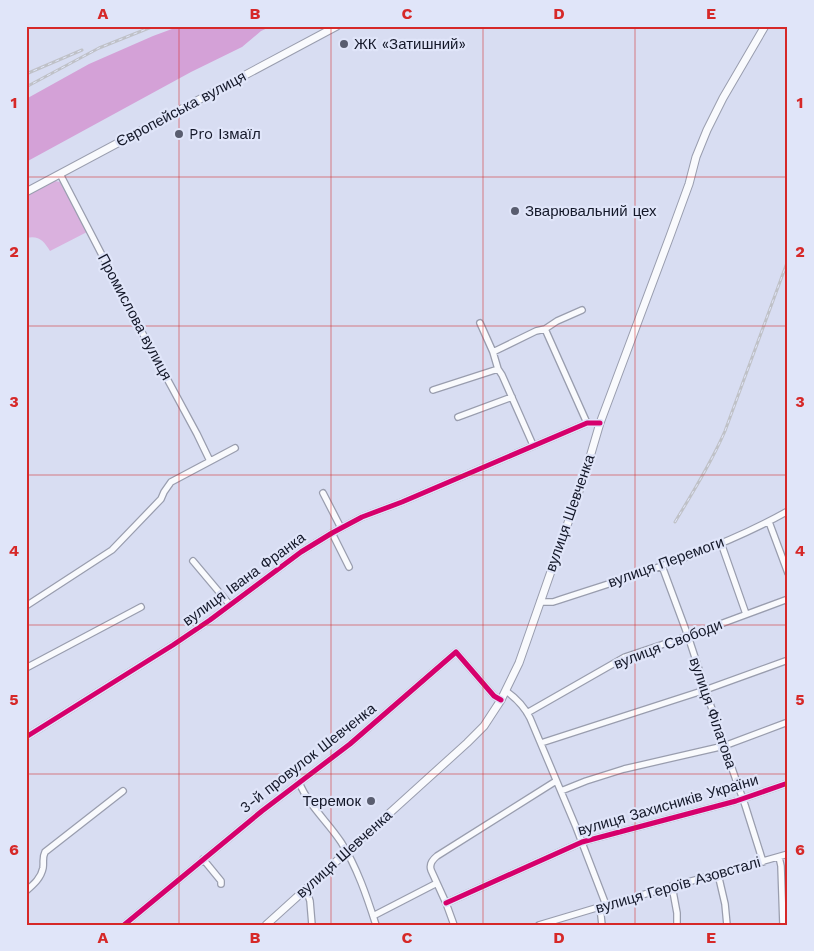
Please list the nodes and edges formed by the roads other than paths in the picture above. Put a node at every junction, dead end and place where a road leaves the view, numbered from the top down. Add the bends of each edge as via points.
1 (337, 26) edge
2 (765, 26) edge
3 (60, 174) junction
4 (26, 192) edge
5 (582, 310) dead end
6 (480, 323) dead end
7 (545, 329) junction
8 (493, 352) junction
9 (498, 368) junction
10 (432, 390) dead end
11 (512, 397) junction
12 (458, 417) dead end
13 (587, 423) junction
14 (600, 423) junction
15 (532, 445) junction
16 (235, 448) dead end
17 (210, 461) junction
18 (323, 493) dead end
19 (788, 511) edge
20 (770, 522) junction
21 (341, 528) junction
22 (332, 533) junction
23 (720, 543) junction
24 (193, 561) dead end
25 (662, 566) junction
26 (349, 567) dead end
27 (788, 573) edge
28 (788, 599) edge
29 (540, 602) junction
30 (230, 605) junction
31 (26, 606) edge
32 (141, 608) dead end
33 (746, 614) junction
34 (688, 636) junction
35 (788, 660) edge
36 (26, 668) edge
37 (705, 690) junction
38 (506, 691) junction
39 (501, 700) junction
40 (527, 713) junction
41 (788, 722) edge
42 (26, 737) edge
43 (541, 743) junction
44 (724, 746) junction
45 (556, 781) junction
46 (298, 782) junction
47 (788, 782) edge
48 (123, 791) dead end
49 (561, 792) junction
50 (743, 799) junction
51 (582, 842) junction
52 (346, 852) junction
53 (788, 854) edge
54 (779, 857) junction
55 (203, 859) junction
56 (763, 862) junction
57 (718, 874) junction
58 (437, 883) junction
59 (221, 884) dead end
60 (672, 886) junction
61 (306, 888) junction
62 (26, 891) edge
63 (446, 903) junction
64 (603, 906) junction
65 (785, 906) edge
66 (373, 916) junction
67 (124, 925) edge
68 (266, 925) edge
69 (312, 925) edge
70 (376, 925) edge
71 (454, 925) edge
72 (539, 925) edge
73 (602, 925) edge
74 (677, 925) edge
75 (727, 925) edge
76 (783, 925) edge

1 - 3 main road, Європейська вулиця
2 - 14 main road, вулиця Шевченка via 707,130
3 - 4 main road, Європейська вулиця
3 - 17 street, Промислова вулиця
5 - 7 street
6 - 8 street
7 - 8 street
7 - 13 street
8 - 9 street
9 - 10 street
9 - 11 street
11 - 12 street
11 - 15 street
13 - 14 street, вулиця Івана Франка
13 - 15 street, вулиця Івана Франка
14 - 29 main road, вулиця Шевченка
15 - 21 street, вулиця Івана Франка
16 - 17 street
17 - 31 street via 171,482 161,499 112,550
18 - 21 street
19 - 20 street, вулиця Перемоги
20 - 23 street, вулиця Перемоги
20 - 27 street
21 - 22 street, вулиця Івана Франка
22 - 26 street
22 - 30 street, вулиця Івана Франка
23 - 25 street, вулиця Перемоги
23 - 33 street
24 - 30 street
25 - 29 street, вулиця Перемоги via 553,602
25 - 34 street, вулиця Філатова
28 - 33 street, вулиця Свободи
29 - 38 main road, вулиця Шевченка
30 - 42 street, вулиця Івана Франка via 174,645
32 - 36 street
33 - 34 street, вулиця Свободи
34 - 37 street, вулиця Філатова
34 - 40 street, вулиця Свободи via 625,657
35 - 37 street
37 - 43 street
37 - 44 street, вулиця Філатова
38 - 39 main road, вулиця Шевченка
38 - 40 street
39 - 46 street, 3-й провулок Шевченка via 456,652 350,744
39 - 52 main road, вулиця Шевченка via 467,744
40 - 43 street
41 - 44 street
43 - 45 street
44 - 49 street via 624,769 586,780
44 - 50 street, вулиця Філатова
45 - 49 street
45 - 58 street via 432,860 430,867
46 - 52 street
46 - 55 street, 3-й провулок Шевченка
47 - 50 street, вулиця Захисників України
48 - 62 street via 45,852 40,877
49 - 51 street
50 - 51 street, вулиця Захисників України
50 - 56 street, вулиця Філатова
51 - 63 street, вулиця Захисників України
51 - 64 street
52 - 61 main road, вулиця Шевченка
52 - 66 street
53 - 54 street, вулиця Героїв Азовсталі
54 - 56 street, вулиця Героїв Азовсталі
54 - 65 street
55 - 59 street
55 - 67 street, 3-й провулок Шевченка
56 - 57 street, вулиця Героїв Азовсталі
57 - 60 street, вулиця Героїв Азовсталі
57 - 75 street
58 - 63 street
58 - 66 street
60 - 64 street, вулиця Героїв Азовсталі
60 - 74 street
61 - 68 main road, вулиця Шевченка
61 - 69 street
63 - 71 street
64 - 72 street, вулиця Героїв Азовсталі
64 - 73 street
65 - 76 street
66 - 70 street

